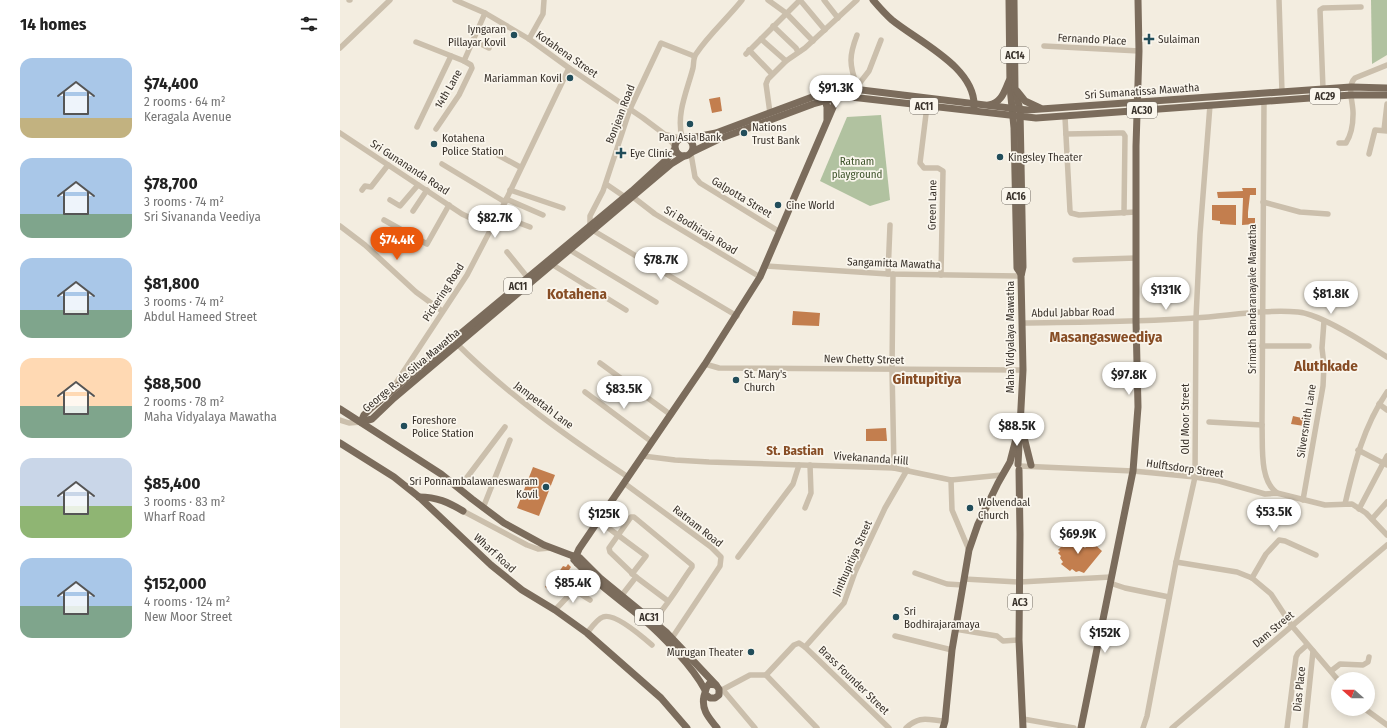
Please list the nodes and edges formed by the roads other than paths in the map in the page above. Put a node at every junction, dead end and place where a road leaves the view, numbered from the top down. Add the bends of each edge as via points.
1 (390, 0) edge
2 (455, 0) edge
3 (544, 0) edge
4 (742, 0) edge
5 (768, 0) edge
6 (800, 0) edge
7 (824, 0) edge
8 (857, 0) edge
9 (873, 0) edge
10 (1009, 0) edge
11 (1014, 0) edge
12 (1138, 0) edge
13 (1280, 0) edge
14 (1361, 7) dead end
15 (485, 12) junction
16 (786, 13) junction
17 (838, 18) junction
18 (773, 26) junction
19 (825, 30) junction
20 (857, 35) dead end
21 (529, 39) junction
22 (761, 39) junction
23 (473, 40) junction
24 (881, 40) dead end
25 (813, 41) junction
26 (416, 42) dead end
27 (1044, 46) dead end
28 (340, 48) edge
29 (489, 48) dead end
30 (798, 52) junction
31 (1139, 52) junction
32 (451, 56) junction
33 (694, 56) junction
34 (464, 60) junction
35 (786, 61) junction
36 (1387, 65) edge
37 (569, 68) junction
38 (772, 74) junction
39 (1010, 78) junction
40 (1350, 87) junction
41 (856, 88) junction
42 (1387, 88) edge
43 (1323, 89) junction
44 (834, 90) junction
45 (1015, 90) junction
46 (1282, 92) junction
47 (1265, 93) joint
48 (1351, 94) junction
49 (1387, 95) edge
50 (824, 97) junction
51 (835, 98) junction
52 (1264, 101) junction
53 (1136, 102) junction
54 (974, 104) junction
55 (1387, 104) edge
56 (985, 105) junction
57 (1210, 105) junction
58 (926, 106) junction
59 (630, 109) junction
60 (1043, 110) junction
61 (1136, 110) junction
62 (973, 112) junction
63 (770, 113) junction
64 (1017, 113) junction
65 (1065, 117) junction
66 (827, 120) junction
67 (417, 127) dead end
68 (436, 129) dead end
69 (1386, 131) edge
70 (340, 133) edge
71 (663, 133) junction
72 (1066, 134) junction
73 (683, 138) junction
74 (1339, 144) dead end
75 (675, 148) junction
76 (689, 154) junction
77 (1369, 154) dead end
78 (498, 155) dead end
79 (442, 164) dead end
80 (388, 165) junction
81 (520, 167) junction
82 (606, 184) junction
83 (418, 185) junction
84 (362, 190) dead end
85 (427, 190) junction
86 (510, 190) junction
87 (625, 197) junction
88 (633, 197) junction
89 (390, 200) dead end
90 (505, 201) junction
91 (1263, 202) junction
92 (449, 205) junction
93 (563, 208) dead end
94 (413, 211) dead end
95 (1136, 212) junction
96 (1124, 213) junction
97 (498, 214) junction
98 (1328, 214) dead end
99 (543, 215) dead end
100 (384, 220) dead end
101 (890, 225) dead end
102 (340, 226) edge
103 (530, 227) dead end
104 (492, 228) junction
105 (592, 228) junction
106 (780, 232) junction
107 (570, 250) junction
108 (507, 252) dead end
109 (1136, 258) junction
110 (1075, 260) dead end
111 (553, 265) junction
112 (766, 266) junction
113 (891, 274) junction
114 (941, 275) junction
115 (1021, 275) junction
116 (760, 277) junction
117 (528, 278) junction
118 (656, 302) dead end
119 (626, 310) dead end
120 (442, 312) junction
121 (1262, 313) junction
122 (737, 316) junction
123 (1196, 318) junction
124 (1136, 321) junction
125 (1324, 321) junction
126 (1022, 323) junction
127 (456, 342) junction
128 (1262, 346) junction
129 (1309, 346) dead end
130 (1387, 357) edge
131 (600, 363) dead end
132 (705, 364) junction
133 (892, 369) junction
134 (1023, 370) junction
135 (390, 392) junction
136 (586, 392) dead end
137 (1387, 392) edge
138 (1379, 404) junction
139 (340, 409) edge
140 (1387, 410) edge
141 (671, 415) junction
142 (340, 420) edge
143 (361, 422) junction
144 (1209, 422) dead end
145 (1020, 424) junction
146 (1262, 425) junction
147 (505, 427) dead end
148 (510, 440) dead end
149 (652, 442) junction
150 (340, 443) edge
151 (1358, 450) junction
152 (643, 456) junction
153 (1387, 456) edge
154 (1385, 464) edge
155 (799, 465) junction
156 (810, 465) junction
157 (1031, 466) junction
158 (1009, 467) junction
159 (1019, 467) junction
160 (894, 468) junction
161 (907, 470) junction
162 (1133, 471) junction
163 (1002, 475) junction
164 (1195, 478) junction
165 (626, 480) junction
166 (951, 480) junction
167 (459, 488) junction
168 (1277, 493) junction
169 (419, 497) junction
170 (1303, 500) junction
171 (1387, 502) edge
172 (1345, 504) junction
173 (483, 508) junction
174 (805, 508) dead end
175 (1359, 508) junction
176 (463, 511) joint
177 (1372, 518) junction
178 (599, 521) junction
179 (619, 535) junction
180 (1387, 535) edge
181 (1387, 545) edge
182 (550, 548) junction
183 (969, 550) junction
184 (1316, 555) dead end
185 (738, 557) dead end
186 (578, 559) junction
187 (1176, 562) junction
188 (915, 573) dead end
189 (634, 576) junction
190 (1252, 578) junction
191 (1111, 580) junction
192 (963, 582) junction
193 (1020, 582) junction
194 (622, 595) junction
195 (1169, 597) junction
196 (590, 600) dead end
197 (668, 601) junction
198 (555, 610) junction
199 (654, 621) junction
200 (1292, 626) junction
201 (955, 629) junction
202 (587, 632) junction
203 (895, 636) dead end
204 (672, 638) junction
205 (1019, 640) junction
206 (652, 645) dead end
207 (1307, 645) junction
208 (805, 647) junction
209 (952, 650) junction
210 (1313, 651) junction
211 (1369, 657) dead end
212 (1331, 671) joint
213 (766, 675) junction
214 (720, 689) junction
215 (706, 694) junction
216 (1375, 716) edge
217 (1023, 720) junction
218 (944, 725) edge
219 (1387, 725) edge
220 (687, 728) edge
221 (718, 728) edge
222 (755, 728) edge
223 (817, 728) edge
224 (889, 728) edge
225 (906, 728) edge
226 (1023, 728) edge
227 (1074, 728) edge
228 (1081, 728) edge
229 (1143, 728) edge
230 (1172, 728) edge
231 (1287, 728) edge
232 (1305, 728) edge

1 - 28 street
2 - 15 street, Kotahena Street
3 - 21 street via 542,14
4 - 33 street
5 - 16 street
6 - 16 street
6 - 19 street
7 - 17 street
8 - 17 street
9 - 54 main road via 890,19 954,65 972,92
10 - 39 main road, AC14
11 - 45 main road, AC14
12 - 31 main road
13 - 46 street
14 - 43 street via 1320,10
15 - 21 street, Kotahena Street
15 - 23 street
16 - 18 street
16 - 25 street
17 - 19 street
18 - 22 street
18 - 30 street
19 - 25 street
20 - 41 street via 850,58
21 - 37 street, Kotahena Street
22 - 35 street
22 - 38 street via 748,52
23 - 29 street
23 - 34 street
24 - 41 street via 873,64
25 - 30 street
26 - 32 street
27 - 31 street, Fernando Place
30 - 35 street
31 - 53 main road
32 - 34 street
32 - 67 street
33 - 59 street, Bonjean Road via 661,43
33 - 73 street via 694,67 683,105
34 - 68 street, 14th Lane via 472,68
35 - 38 street
36 - 40 street via 1355,78
37 - 59 street, Kotahena Street
37 - 81 street, Pickering Road
38 - 63 street via 766,84
39 - 56 main road via 1000,99
39 - 64 main road, AC14
40 - 42 main road, AC29
40 - 43 main road, AC29
40 - 48 street
41 - 44 main road, George R. de Silva Mawatha / AC11
41 - 54 main road, George R. de Silva Mawatha / AC11
43 - 46 main road, AC29
44 - 50 main road, George R. de Silva Mawatha / AC11
44 - 51 main road
45 - 60 main road via 1025,101
45 - 64 main road, AC14
46 - 47 main road, AC29
47 - 53 main road, Sri Sumanatissa Mawatha / AC30
48 - 49 main road, AC29
48 - 52 main road, AC29
48 - 74 street via 1351,136 1346,143
50 - 51 main road, George R. de Silva Mawatha / AC11
50 - 63 main road, George R. de Silva Mawatha / AC11
50 - 66 main road
50 - 76 main road, George R. de Silva Mawatha / AC11 via 719,139
51 - 58 main road, George R. de Silva Mawatha / AC11 via 850,96
51 - 66 main road
52 - 57 main road, AC30
52 - 91 street, Srimath Bandaranayake Mawatha
53 - 60 main road, Sri Sumanatissa Mawatha / AC30
53 - 61 main road
54 - 56 main road, George R. de Silva Mawatha / AC11
54 - 62 main road
55 - 69 street
56 - 64 main road, George R. de Silva Mawatha / AC11
57 - 61 main road, AC30
57 - 123 street, Old Moor Street
58 - 62 main road, George R. de Silva Mawatha / AC11
58 - 114 street, Green Lane via 920,163 924,168 942,170
59 - 71 street, Kotahena Street
59 - 82 street, Bonjean Road
60 - 64 main road, Sri Sumanatissa Mawatha / AC30
61 - 65 main road, AC30
61 - 95 main road
62 - 64 main road, George R. de Silva Mawatha / AC11
63 - 73 main road, George R. de Silva Mawatha / AC11 via 716,133
64 - 65 main road, AC30
64 - 115 main road, Maha Vidyalaya Mawatha / AC16 via 1017,268
65 - 72 street
66 - 106 main road
69 - 77 street via 1375,130
70 - 80 street, Sri Gunananda Road
71 - 73 street, Kotahena Street
71 - 75 street, Kotahena Street
72 - 96 street via 1071,213
72 - 96 street via 1123,133
73 - 75 main road, George R. de Silva Mawatha
73 - 76 main road via 693,143
75 - 76 main road via 678,154
75 - 87 main road, George R. de Silva Mawatha / AC11 via 667,159
76 - 88 main road, George R. de Silva Mawatha / AC11 via 671,164
76 - 106 street, Galpotta Street via 700,183
78 - 81 street
79 - 90 street
80 - 83 street, Sri Gunananda Road
80 - 84 street via 371,188 365,186
81 - 86 street, Pickering Road
82 - 87 street
82 - 105 street, Bonjean Road via 590,216
83 - 85 street, Sri Gunananda Road
83 - 89 street via 400,206
85 - 92 street, Sri Gunananda Road
85 - 94 street
86 - 90 street, Pickering Road
86 - 93 street
87 - 105 main road, George R. de Silva Mawatha / AC11
88 - 105 main road, George R. de Silva Mawatha / AC11
88 - 116 street, Sri Bodhiraja Road via 655,214
90 - 97 street, Pickering Road
90 - 99 street
91 - 98 street via 1300,212
91 - 121 street, Srimath Bandaranayake Mawatha
92 - 100 street via 427,244
92 - 104 street, Sri Gunananda Road
95 - 96 street
95 - 109 main road
97 - 103 street
97 - 104 street, Pickering Road
101 - 113 street
102 - 120 street
104 - 120 street, Pickering Road via 467,275
105 - 107 main road, George R. de Silva Mawatha / AC11
105 - 117 main road, George R. de Silva Mawatha / AC11
105 - 122 street
106 - 112 main road
107 - 111 main road, George R. de Silva Mawatha / AC11
107 - 118 street
108 - 117 street
109 - 110 street
109 - 124 main road
111 - 119 street
111 - 127 main road, George R. de Silva Mawatha / AC11
112 - 113 street, Sangamitta Mawatha
112 - 116 main road
113 - 114 street, Sangamitta Mawatha
113 - 133 street
114 - 115 street, Sangamitta Mawatha
115 - 126 main road, Maha Vidyalaya Mawatha / AC16
116 - 122 main road
117 - 127 main road, George R. de Silva Mawatha / AC11
120 - 135 street, Pickering Road
121 - 123 street, Abdul Jabbar Road
121 - 125 street, Abdul Jabbar Road via 1299,312
121 - 128 street, Srimath Bandaranayake Mawatha
122 - 132 main road
123 - 124 street, Abdul Jabbar Road
123 - 164 street, Old Moor Street
124 - 126 street, Abdul Jabbar Road
124 - 162 main road via 1138,407
125 - 130 street, Abdul Jabbar Road
125 - 170 street, Silversmith Lane via 1323,386
126 - 134 main road, Maha Vidyalaya Mawatha / AC16
127 - 135 main road, George R. de Silva Mawatha / AC11
127 - 143 main road, George R. de Silva Mawatha / AC11 via 372,419
127 - 165 street, Jampettah Lane via 502,386
128 - 129 street
128 - 146 street, Srimath Bandaranayake Mawatha
131 - 141 street
132 - 133 street, New Chetty Street via 719,368
132 - 141 main road
133 - 134 street, New Chetty Street
133 - 160 street
134 - 145 main road, Maha Vidyalaya Mawatha / AC16
135 - 143 main road, George R. de Silva Mawatha / AC11 via 367,411
136 - 149 street
137 - 138 street
138 - 140 street
138 - 151 street
139 - 143 main road
141 - 149 main road
142 - 143 street via 349,423
143 - 167 main road
144 - 146 street
145 - 157 main road
145 - 158 main road, Maha Vidyalaya Mawatha / AC16
145 - 159 main road, Maha Vidyalaya Mawatha / AC16
146 - 168 street, Srimath Bandaranayake Mawatha via 1264,473 1267,482
147 - 167 street
148 - 173 street
149 - 152 main road
150 - 169 main road, Wharf Road via 394,477
151 - 154 street
151 - 172 street
152 - 155 street, Vivekananda Hill via 675,460
152 - 165 main road
153 - 154 street
154 - 175 street
155 - 156 street, Vivekananda Hill
155 - 185 street via 793,484
156 - 160 street, Vivekananda Hill
156 - 174 street via 811,493
157 - 159 street, Hulftsdorp Street
157 - 162 street, Hulftsdorp Street
158 - 159 main road via 1014,461
158 - 159 main road via 1014,474
158 - 163 main road, Maha Vidyalaya Mawatha
159 - 193 main road, AC3
160 - 161 street, Vivekananda Hill
161 - 166 street, Vivekananda Hill
161 - 208 street, Jinthupitiya Street via 885,508 855,572 844,603
162 - 164 street, Hulftsdorp Street
162 - 191 main road
163 - 166 street, Vivekananda Hill
163 - 183 main road, Maha Vidyalaya Mawatha via 978,524
164 - 168 street, Hulftsdorp Street via 1219,481 1265,494
164 - 187 street, Old Moor Street
165 - 178 main road
165 - 204 street, Ratnam Road via 711,547 720,557 720,566
166 - 183 street via 952,510
167 - 173 main road
168 - 170 street, Hulftsdorp Street
169 - 176 main road via 444,500
169 - 198 main road, Wharf Road via 491,565 522,590
170 - 172 street, Hulftsdorp Street via 1325,505
171 - 177 street
172 - 175 street, Hulftsdorp Street
173 - 182 main road
175 - 177 street, Hulftsdorp Street
176 - 182 street via 527,545 538,549
177 - 180 street, Hulftsdorp Street
178 - 179 street
178 - 186 main road via 583,543
179 - 189 street via 609,550
179 - 189 street via 646,556
179 - 197 street via 631,517 634,518 691,564 692,567
181 - 200 street, Dam Street
182 - 186 main road
183 - 192 main road, Maha Vidyalaya Mawatha
184 - 190 street via 1279,540 1266,554
186 - 194 main road, AC31
186 - 215 main road, AC31 via 611,594 650,625 697,676
187 - 190 street via 1237,572
187 - 195 street, Old Moor Street
188 - 192 street via 947,584
189 - 194 street
189 - 197 street
190 - 200 street via 1271,594
191 - 193 street
191 - 195 street via 1125,588
191 - 228 main road
192 - 193 street
192 - 201 main road, Maha Vidyalaya Mawatha
193 - 205 main road, AC3
194 - 199 main road, AC31
195 - 229 street, Old Moor Street
196 - 198 street via 574,590
197 - 199 street
198 - 202 main road, Wharf Road
199 - 204 main road, AC31
200 - 207 street
200 - 230 street, Dam Street
201 - 205 street via 997,636 1004,641
201 - 209 main road, Maha Vidyalaya Mawatha
202 - 206 street via 602,617 608,616 620,621
202 - 220 main road, Wharf Road via 661,698
203 - 209 street
204 - 214 main road, AC31
205 - 217 main road, AC3
207 - 210 street
207 - 231 street via 1296,658
208 - 213 street via 799,643 794,645
208 - 224 street, Brass Founder Street
209 - 218 main road, Maha Vidyalaya Mawatha
210 - 212 street
210 - 232 street, Dias Place
211 - 212 street via 1368,662 1363,665 1340,664
213 - 214 street via 750,675
213 - 223 street
214 - 215 main road via 715,698
214 - 215 main road via 709,684
214 - 222 street
215 - 221 main road via 708,718
216 - 219 street
217 - 226 main road, AC3
217 - 227 street
218 - 225 street via 919,719

